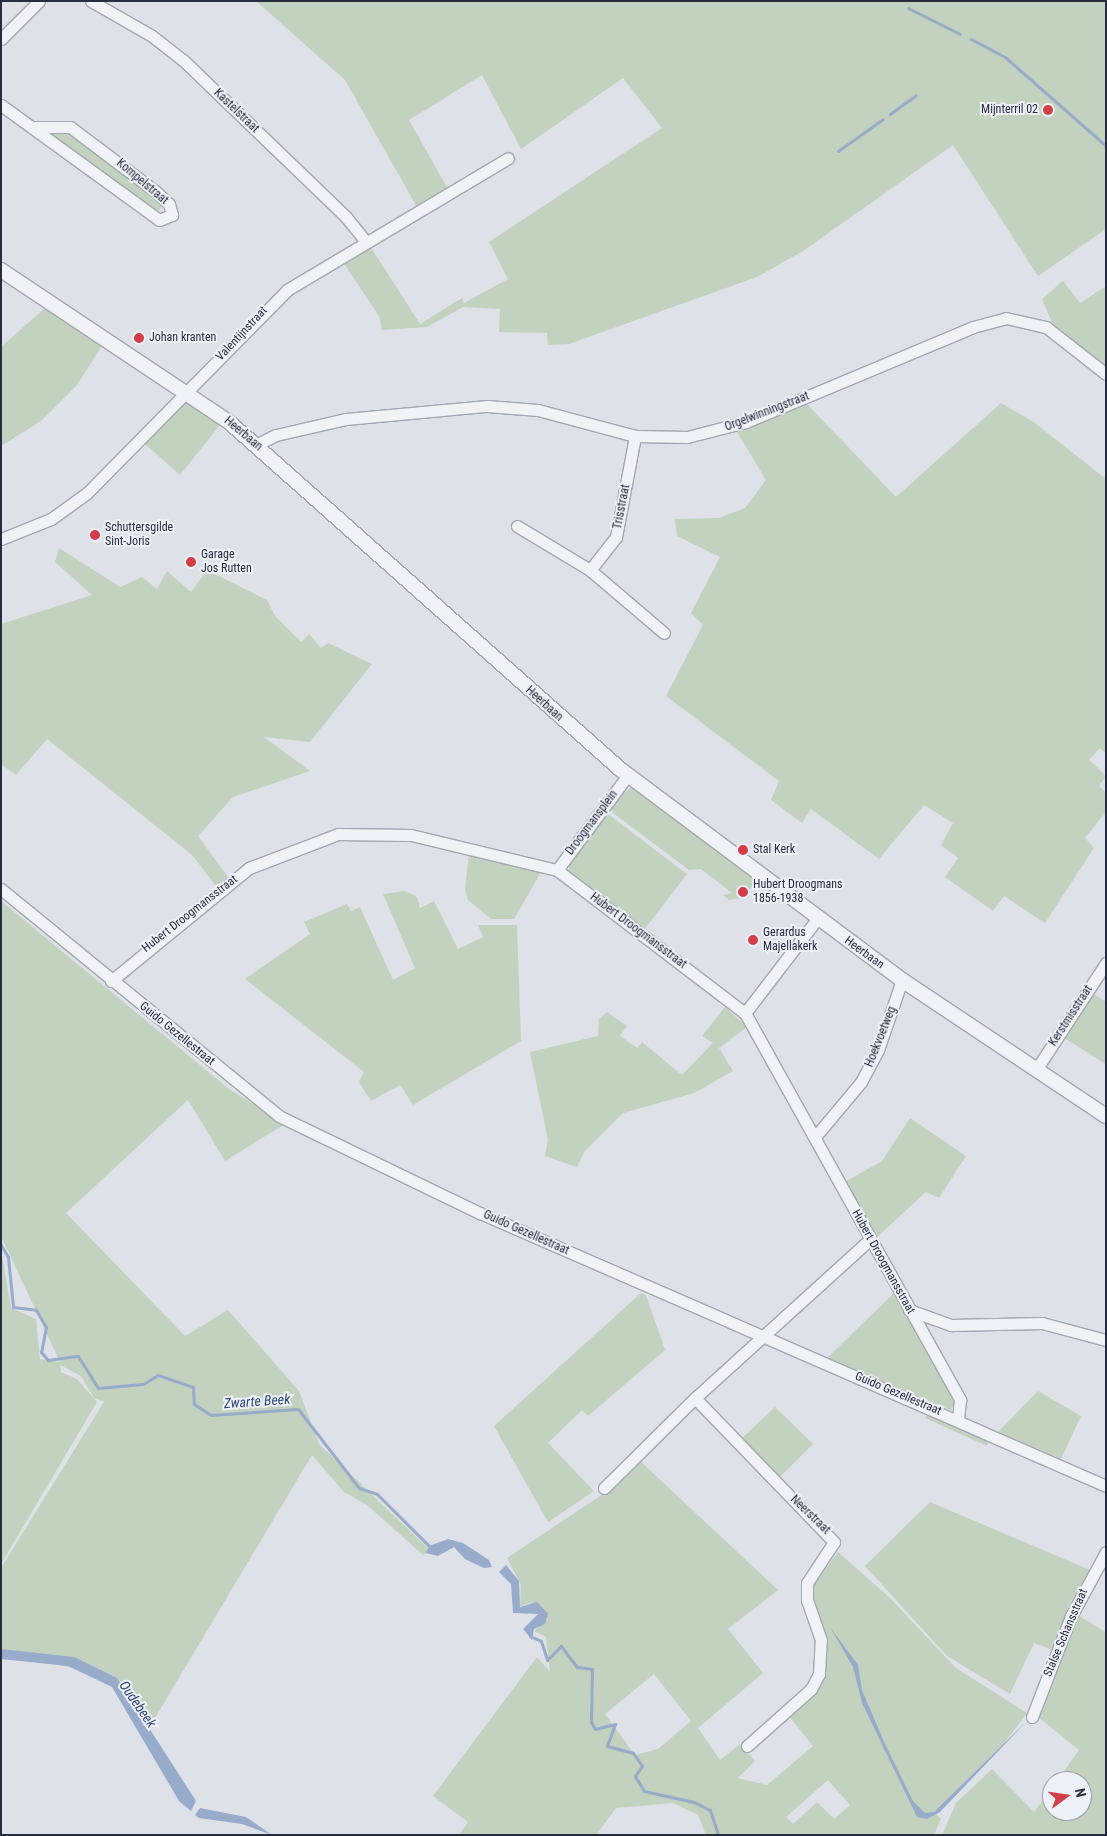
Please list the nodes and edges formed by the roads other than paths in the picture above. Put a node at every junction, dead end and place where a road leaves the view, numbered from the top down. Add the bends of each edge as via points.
1 (39, 1) edge
2 (91, 1) edge
3 (1, 39) edge
4 (1, 105) edge
5 (34, 127) junction
6 (508, 158) dead end
7 (366, 242) junction
8 (1, 270) edge
9 (1106, 374) edge
10 (187, 391) junction
11 (635, 436) junction
12 (256, 445) junction
13 (517, 526) dead end
14 (1, 539) edge
15 (590, 570) junction
16 (664, 632) dead end
17 (628, 776) junction
18 (557, 870) junction
19 (1, 889) edge
20 (817, 919) junction
21 (1106, 963) edge
22 (902, 980) junction
23 (111, 981) junction
24 (745, 1013) junction
25 (1036, 1070) junction
26 (1106, 1116) edge
27 (815, 1137) junction
28 (869, 1240) junction
29 (909, 1310) junction
30 (763, 1336) junction
31 (1106, 1340) edge
32 (695, 1398) junction
33 (958, 1420) junction
34 (1106, 1486) edge
35 (604, 1488) dead end
36 (1106, 1552) edge
37 (1032, 1717) dead end
38 (747, 1746) dead end

1 - 3 street
2 - 7 street, Kastelstraat via 152,36 183,60
4 - 5 street, Kompelstraat
5 - 5 street, Kompelstraat via 41,137 159,220 172,215 169,204 155,190 70,127
6 - 7 street, Valentijnstraat
7 - 10 street, Valentijnstraat via 273,301
8 - 10 street, Heerbaan
9 - 11 street, Orgelwinningstraat via 1046,327 1006,318 973,327 733,426 687,437
10 - 12 street, Heerbaan
10 - 14 street, Valentijnstraat via 76,502 38,525
11 - 12 street, Orgelwinningstraat via 538,410 487,406 346,419 276,435
11 - 15 street, Trisstraat via 616,537
12 - 17 street, Heerbaan
13 - 15 street
15 - 16 street
17 - 18 street, Droogmansplein
17 - 20 street, Heerbaan
18 - 23 street, Hubert Droogmansstraat via 412,835 338,834 249,868
18 - 24 street, Hubert Droogmansstraat
19 - 23 street, Guido Gezellestraat
20 - 22 street, Heerbaan
20 - 24 street
21 - 25 street, Kerstmisstraat
22 - 25 street, Heerbaan
22 - 27 street, Hoekvoetweg via 878,1050 861,1082
23 - 30 street, Guido Gezellestraat via 279,1116 480,1213
24 - 27 street, Hubert Droogmansstraat
25 - 26 street, Heerbaan
27 - 28 street, Hubert Droogmansstraat
28 - 29 street, Hubert Droogmansstraat
28 - 30 street
29 - 31 street via 950,1324 1042,1323
29 - 33 street, Hubert Droogmansstraat via 960,1400
30 - 32 street
30 - 33 street, Guido Gezellestraat
32 - 35 street
32 - 38 street, Neerstraat via 834,1542 807,1583 807,1600 821,1640 819,1674 811,1689
33 - 34 street, Guido Gezellestraat
36 - 37 street, Stalse Schansstraat via 1071,1616

